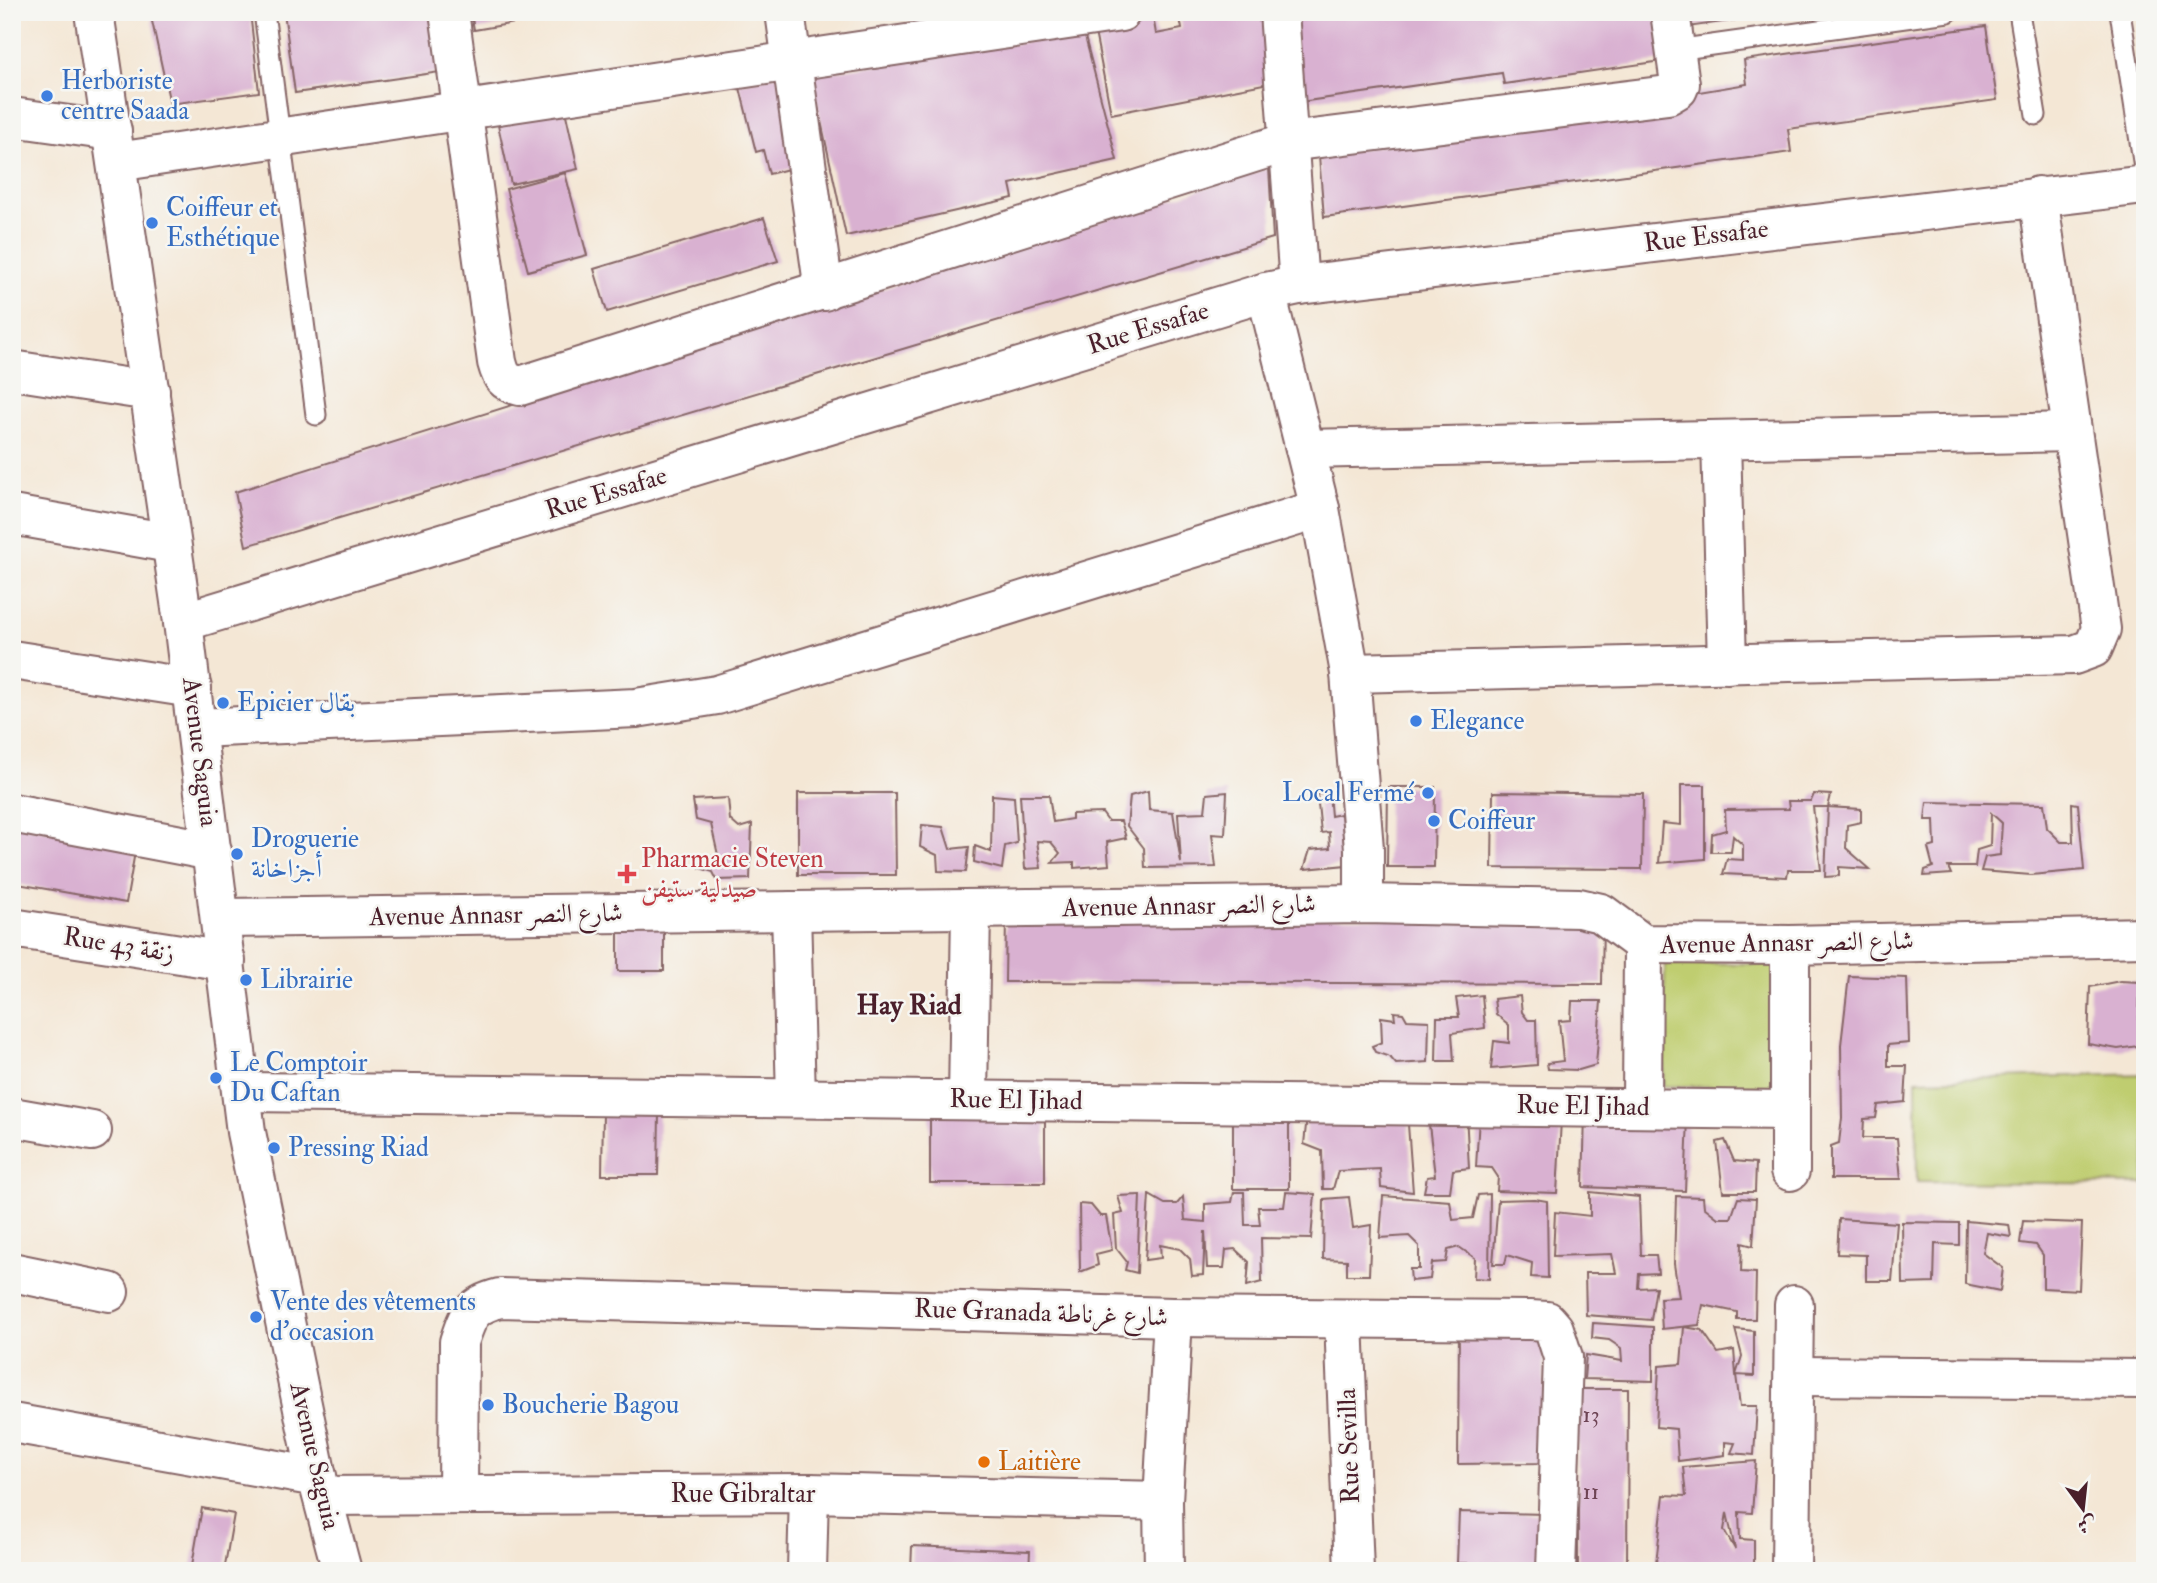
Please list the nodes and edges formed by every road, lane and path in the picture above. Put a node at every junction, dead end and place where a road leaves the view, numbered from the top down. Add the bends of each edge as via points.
1 (94, 12) edge
2 (264, 12) edge
3 (449, 12) edge
4 (785, 12) edge
5 (1121, 12) edge
6 (1279, 12) edge
7 (1670, 12) edge
8 (1948, 12) edge
9 (2019, 12) edge
10 (2120, 12) edge
11 (979, 23) edge
12 (1675, 50) junction
13 (791, 61) junction
14 (462, 110) junction
15 (2036, 115) dead end
16 (12, 117) edge
17 (280, 136) junction
18 (1288, 142) junction
19 (114, 146) junction
20 (2145, 174) edge
21 (2145, 185) edge
22 (2038, 196) junction
23 (1283, 288) junction
24 (824, 291) junction
25 (12, 370) edge
26 (150, 391) junction
27 (316, 415) dead end
28 (2072, 432) junction
29 (1721, 440) junction
30 (1305, 449) junction
31 (1320, 509) junction
32 (12, 515) edge
33 (170, 542) junction
34 (183, 622) junction
35 (12, 660) edge
36 (1727, 664) junction
37 (1350, 673) junction
38 (192, 688) junction
39 (197, 728) junction
40 (12, 813) edge
41 (212, 851) junction
42 (1364, 904) junction
43 (971, 909) junction
44 (791, 911) junction
45 (222, 918) junction
46 (12, 928) edge
47 (2145, 937) edge
48 (1643, 944) junction
49 (1790, 945) junction
50 (226, 961) junction
51 (242, 1092) junction
52 (796, 1098) junction
53 (968, 1099) junction
54 (1642, 1106) junction
55 (1790, 1110) junction
56 (12, 1117) edge
57 (92, 1131) dead end
58 (1790, 1171) dead end
59 (12, 1272) edge
60 (109, 1292) dead end
61 (1794, 1305) dead end
62 (1173, 1317) junction
63 (1344, 1320) junction
64 (1795, 1376) junction
65 (2145, 1379) edge
66 (12, 1423) edge
67 (320, 1487) junction
68 (809, 1493) junction
69 (458, 1495) junction
70 (1163, 1501) junction
71 (342, 1571) edge
72 (807, 1571) edge
73 (1164, 1571) edge
74 (1354, 1571) edge
75 (1556, 1571) edge
76 (1791, 1571) edge

1 - 19 street, Avenue Saguia
2 - 17 lane
3 - 14 street
4 - 13 street
5 - 11 street
6 - 18 street
7 - 12 street
8 - 12 lane
9 - 15 lane
10 - 20 lane
11 - 13 street
12 - 18 street via 1680,83 1668,95
13 - 14 street
13 - 24 street
14 - 17 street
14 - 24 street via 498,362 508,383 533,384
16 - 19 street
17 - 19 street
17 - 27 lane
18 - 23 street
18 - 24 street
19 - 26 street, Avenue Saguia
21 - 22 street, Rue Essafae
22 - 23 street, Rue Essafae
22 - 28 street
23 - 30 street
23 - 34 street, Rue Essafae
25 - 26 street
26 - 33 street, Avenue Saguia
28 - 29 street
28 - 36 street via 2101,629 2092,648 2074,655
29 - 30 street
29 - 36 street
30 - 31 street
31 - 37 street
31 - 39 street via 717,695 636,708
32 - 33 street
33 - 34 street, Avenue Saguia
34 - 38 street, Avenue Saguia
35 - 38 street
36 - 37 street
37 - 42 street
38 - 39 street, Avenue Saguia
39 - 41 street, Avenue Saguia
40 - 41 street
41 - 45 street, Avenue Saguia
42 - 43 street, Avenue Annasr شارع النصر
42 - 48 street, Avenue Annasr شارع النصر via 1580,908 1601,914
43 - 44 street, Avenue Annasr شارع النصر
43 - 53 street
44 - 45 street, Avenue Annasr شارع النصر
44 - 52 street
45 - 50 street, Avenue Saguia
46 - 50 street, Rue زنقة 43
47 - 49 street, Avenue Annasr شارع النصر
48 - 49 street, Avenue Annasr شارع النصر
48 - 54 street
49 - 55 street
50 - 51 street, Avenue Saguia
51 - 52 street, Rue El Jihad
51 - 67 street, Avenue Saguia via 246,1132
52 - 53 street, Rue El Jihad
53 - 54 street, Rue El Jihad
54 - 55 street, Rue El Jihad
55 - 58 street
56 - 57 street
59 - 60 street
61 - 64 street
62 - 63 street, Rue Granada شارع غرناطة
62 - 69 street, Rue Granada شارع غرناطة via 500,1298 479,1303 459,1342
62 - 70 street
63 - 74 street, Rue Sevilla
63 - 75 street, Rue Granada شارع غرناطة via 1530,1320 1547,1321 1554,1329 1563,1357
64 - 65 street
64 - 76 street
66 - 67 street, Rue Gibraltar
67 - 69 street, Rue Gibraltar
67 - 71 street, Avenue Saguia
68 - 69 street, Rue Gibraltar
68 - 70 street, Rue Gibraltar
68 - 72 street
70 - 73 street

